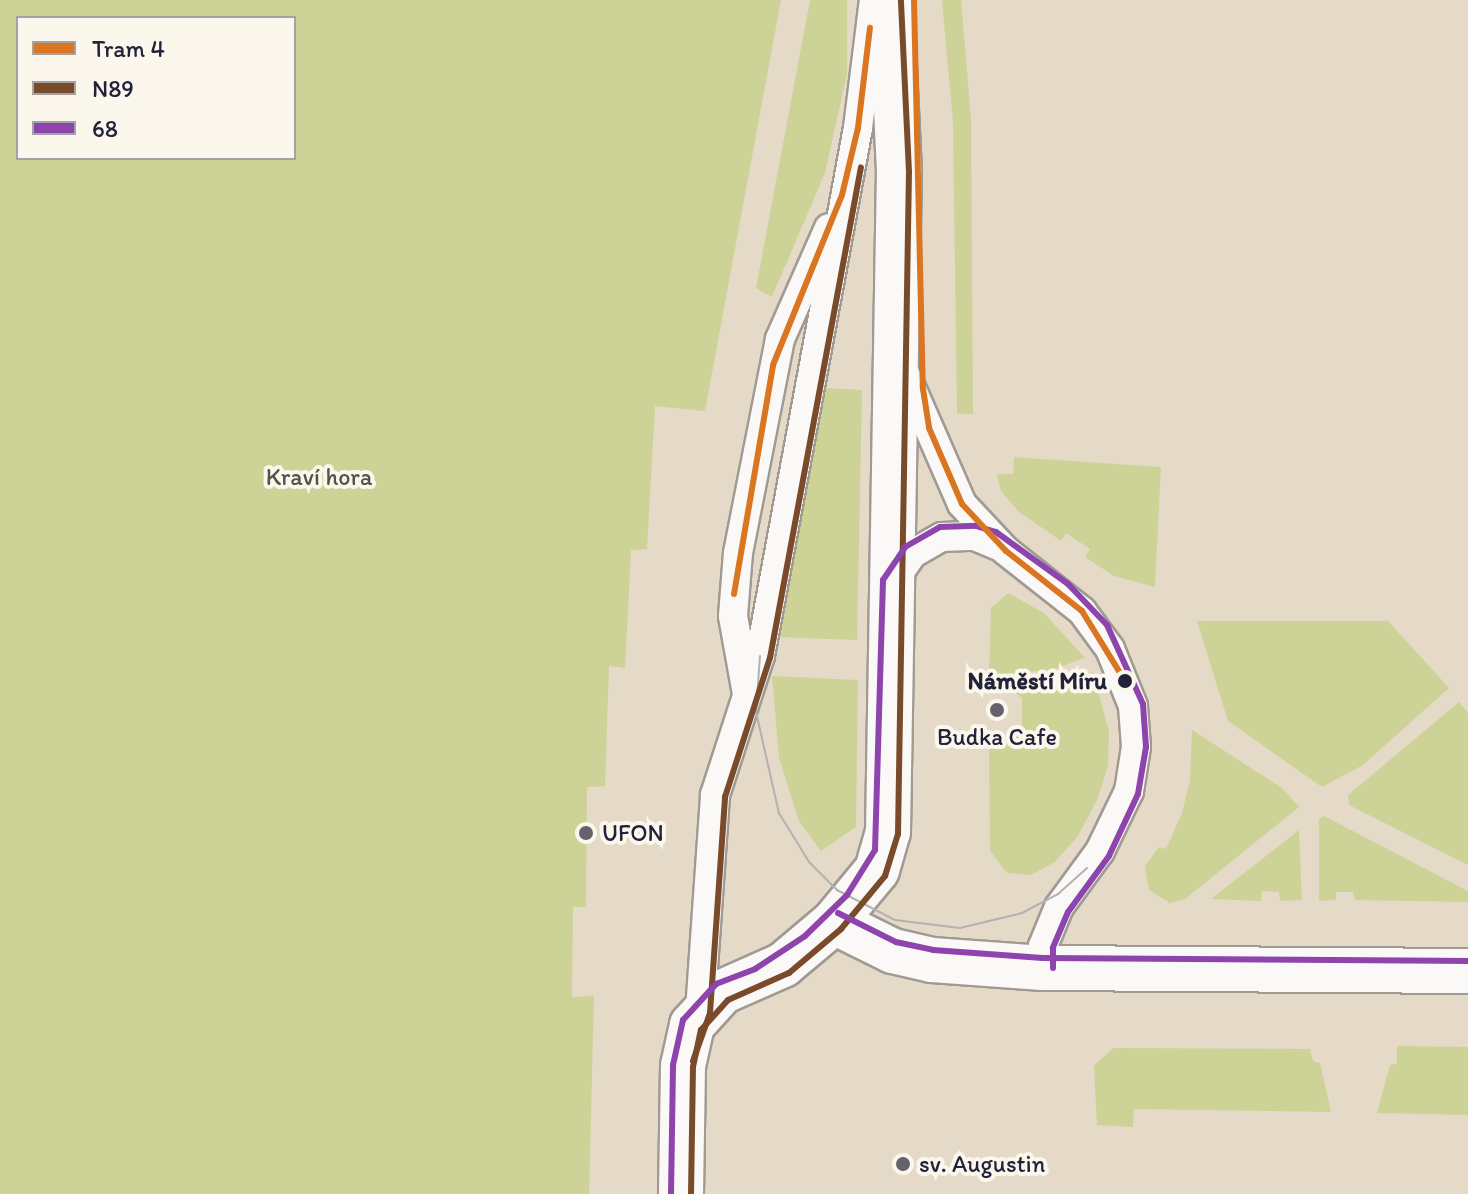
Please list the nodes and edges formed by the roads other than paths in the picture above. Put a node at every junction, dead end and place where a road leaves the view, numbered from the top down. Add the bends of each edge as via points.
1 (878, 7) edge
2 (858, 128) junction
3 (897, 355) junction
4 (1006, 551) junction
5 (893, 582) junction
6 (747, 694) junction
7 (834, 922) junction
8 (1043, 968) junction
9 (1468, 971) edge
10 (700, 1011) junction
11 (681, 1194) edge

1 - 2 lane
1 - 3 street via 899,172
2 - 6 lane via 760,656
2 - 6 lane via 842,195 773,365 736,573 735,635
3 - 4 lane via 951,486
3 - 5 street
4 - 5 lane via 975,536 942,537 912,554
4 - 8 lane via 1061,592 1099,631 1125,681 1135,729 1133,770 1122,810 1059,907 1043,946
5 - 7 street via 888,832 877,870
6 - 10 lane via 715,795
7 - 8 street via 893,951 932,960
7 - 10 street via 783,965 722,992
8 - 9 street
10 - 11 street via 683,1066

